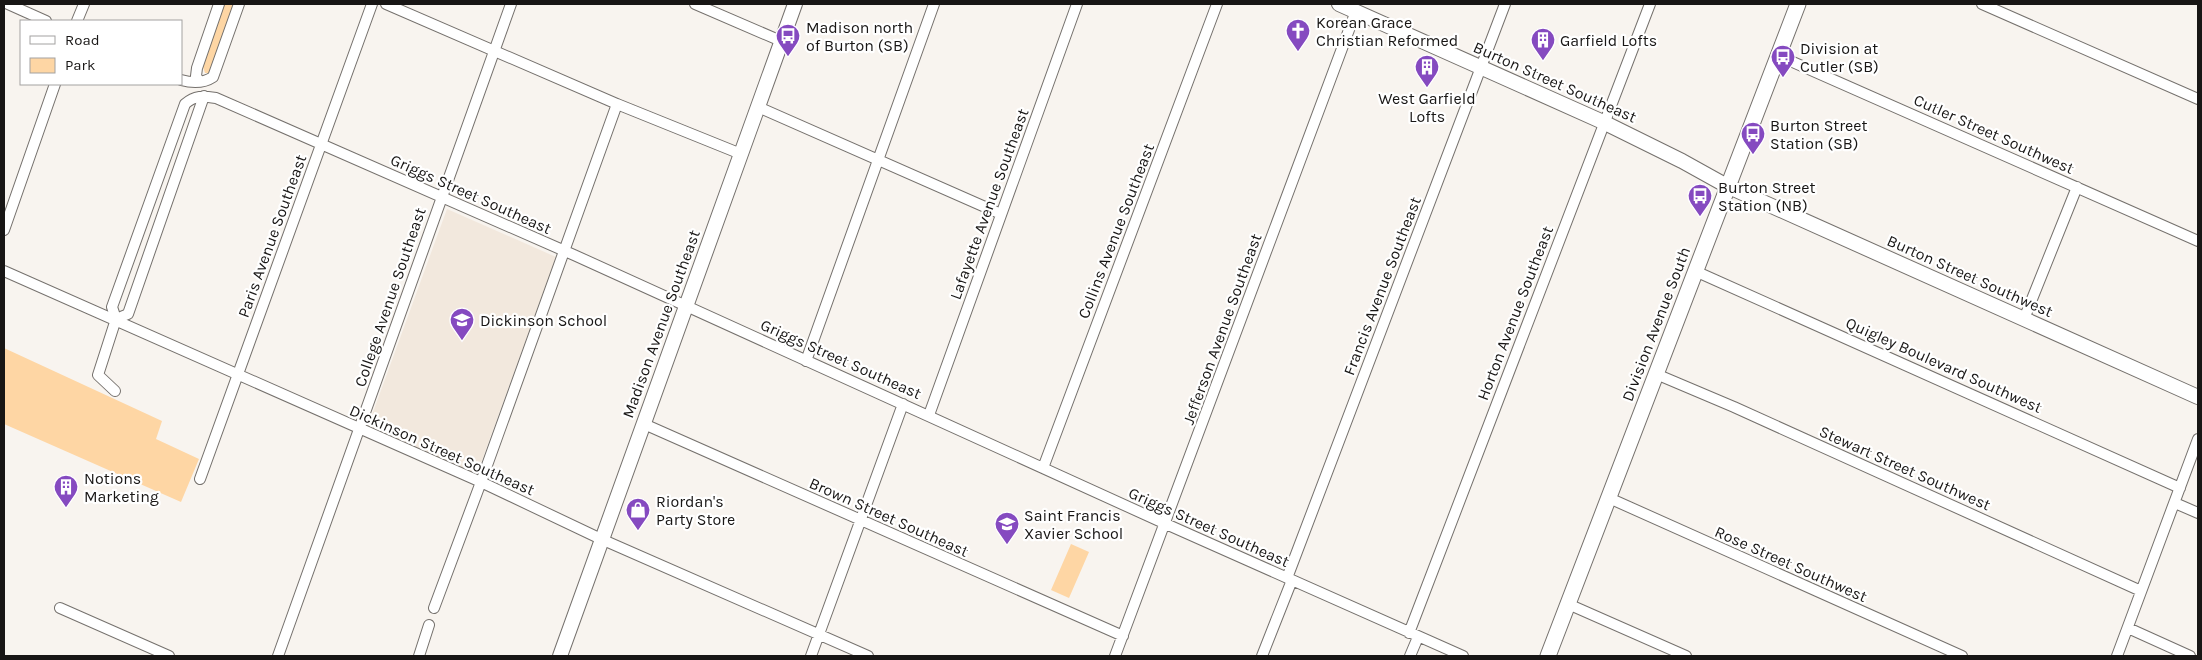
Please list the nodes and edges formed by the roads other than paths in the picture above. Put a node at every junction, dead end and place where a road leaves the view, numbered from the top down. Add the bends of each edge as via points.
1 (8, 4) edge
2 (84, 4) edge
3 (219, 4) edge
4 (239, 4) edge
5 (372, 4) edge
6 (386, 4) edge
7 (510, 4) edge
8 (695, 4) edge
9 (795, 4) edge
10 (934, 4) edge
11 (1076, 4) edge
12 (1217, 4) edge
13 (1338, 4) edge
14 (1506, 4) edge
15 (1650, 4) edge
16 (1798, 4) edge
17 (1982, 4) edge
18 (1356, 11) junction
19 (44, 20) edge
20 (77, 20) edge
21 (781, 41) junction
22 (494, 50) junction
23 (1777, 55) junction
24 (1481, 68) junction
25 (182, 80) edge
26 (199, 81) junction
27 (55, 85) edge
28 (204, 96) junction
29 (2198, 99) edge
30 (617, 104) junction
31 (758, 107) junction
32 (1603, 122) junction
33 (321, 144) junction
34 (741, 154) junction
35 (878, 161) junction
36 (1727, 186) junction
37 (2077, 187) junction
38 (441, 197) junction
39 (1001, 214) junction
40 (4, 230) edge
41 (2198, 241) edge
42 (565, 252) junction
43 (4, 271) edge
44 (1695, 271) junction
45 (687, 306) junction
46 (116, 319) junction
47 (2024, 320) junction
48 (806, 361) junction
49 (1656, 374) junction
50 (237, 375) junction
51 (115, 391) dead end
52 (2198, 397) edge
53 (903, 404) junction
54 (929, 415) junction
55 (644, 424) junction
56 (360, 429) junction
57 (2198, 439) edge
58 (1043, 468) junction
59 (200, 479) dead end
60 (481, 482) junction
61 (2180, 488) junction
62 (1609, 498) junction
63 (2175, 503) junction
64 (2198, 513) edge
65 (861, 522) junction
66 (1166, 524) junction
67 (601, 539) junction
68 (1289, 579) junction
69 (2141, 591) junction
70 (1568, 604) junction
71 (60, 608) dead end
72 (434, 608) dead end
73 (429, 625) dead end
74 (2128, 628) junction
75 (819, 634) junction
76 (1413, 635) junction
77 (1123, 636) junction
78 (169, 656) edge
79 (278, 656) edge
80 (419, 656) edge
81 (560, 656) edge
82 (811, 656) edge
83 (868, 656) edge
84 (1115, 656) edge
85 (1262, 656) edge
86 (1410, 656) edge
87 (1463, 656) edge
88 (1548, 656) edge
89 (1686, 656) edge
90 (1962, 656) edge
91 (2117, 656) edge
92 (2190, 656) edge

1 - 19 street
2 - 20 street
3 - 26 street via 197,68
4 - 26 street via 213,76
5 - 33 street, Paris Avenue Southeast
6 - 22 street
7 - 22 street, College Avenue Southeast
8 - 21 street
9 - 21 main road, Madison Avenue Southeast
10 - 35 street
11 - 39 street, Lafayette Avenue Southeast
12 - 58 street, Collins Avenue Southeast
13 - 18 main road, Burton Street Southeast
14 - 24 street, Francis Avenue Southeast
15 - 32 street, Horton Avenue Southeast
16 - 23 main road, Division Avenue South
17 - 29 street
18 - 24 main road, Burton Street Southeast
18 - 66 street, Jefferson Avenue Southeast
21 - 31 main road, Madison Avenue Southeast
22 - 30 street
22 - 38 street, College Avenue Southeast
23 - 36 main road, Division Avenue South
23 - 37 street, Cutler Street Southwest
24 - 32 main road, Burton Street Southeast
24 - 68 street, Francis Avenue Southeast
25 - 26 street
27 - 40 street
28 - 33 street, Griggs Street Southeast via 216,98
28 - 46 street via 128,314
28 - 46 street via 192,97 185,104 112,308
30 - 34 street
30 - 42 street
31 - 34 main road, Madison Avenue Southeast
31 - 35 street
32 - 36 main road, Burton Street Southeast
32 - 76 street, Horton Avenue Southeast
33 - 38 street, Griggs Street Southeast
33 - 50 street, Paris Avenue Southeast
34 - 45 main road, Madison Avenue Southeast
35 - 39 street
35 - 48 street
36 - 44 main road, Division Avenue South
36 - 47 main road, Burton Street Southwest
37 - 41 street, Cutler Street Southwest
37 - 47 street
38 - 42 street, Griggs Street Southeast
38 - 56 street, College Avenue Southeast
39 - 54 street, Lafayette Avenue Southeast
42 - 45 street, Griggs Street Southeast
42 - 60 street
43 - 46 street, Dickinson Street Southeast
44 - 49 main road, Division Avenue South
44 - 61 street, Quigley Boulevard Southwest
45 - 48 street, Griggs Street Southeast
45 - 55 main road, Madison Avenue Southeast
46 - 50 street, Dickinson Street Southeast
46 - 51 street via 98,376
47 - 52 main road, Burton Street Southwest
48 - 53 street, Griggs Street Southeast
49 - 62 main road, Division Avenue South
49 - 69 street, Stewart Street Southwest
50 - 56 street, Dickinson Street Southeast
50 - 59 street, Paris Avenue Southeast
53 - 54 street, Griggs Street Southeast
53 - 65 street
54 - 58 street, Griggs Street Southeast
55 - 65 street, Brown Street Southeast
55 - 67 main road, Madison Avenue Southeast
56 - 60 street, Dickinson Street Southeast
56 - 79 street, College Avenue Southeast
57 - 61 street
58 - 66 street, Griggs Street Southeast
60 - 67 street, Dickinson Street Southeast
60 - 72 street
61 - 63 street
62 - 70 main road, Division Avenue South
62 - 90 street, Rose Street Southwest
63 - 64 street
63 - 69 street
65 - 75 street
65 - 77 street, Brown Street Southeast
66 - 68 street, Griggs Street Southeast
66 - 77 street, Jefferson Avenue Southeast
67 - 75 street, Dickinson Street Southeast
67 - 81 main road, Madison Avenue Southeast
68 - 76 street, Griggs Street Southeast
68 - 85 street, Francis Avenue Southeast
69 - 74 street
70 - 88 main road, Division Avenue South
70 - 89 street
71 - 78 street
73 - 80 street
74 - 91 street
74 - 92 street
75 - 82 street
75 - 83 street, Dickinson Street Southeast
76 - 86 street, Horton Avenue Southeast
76 - 87 street, Griggs Street Southeast
77 - 84 street, Jefferson Avenue Southeast

